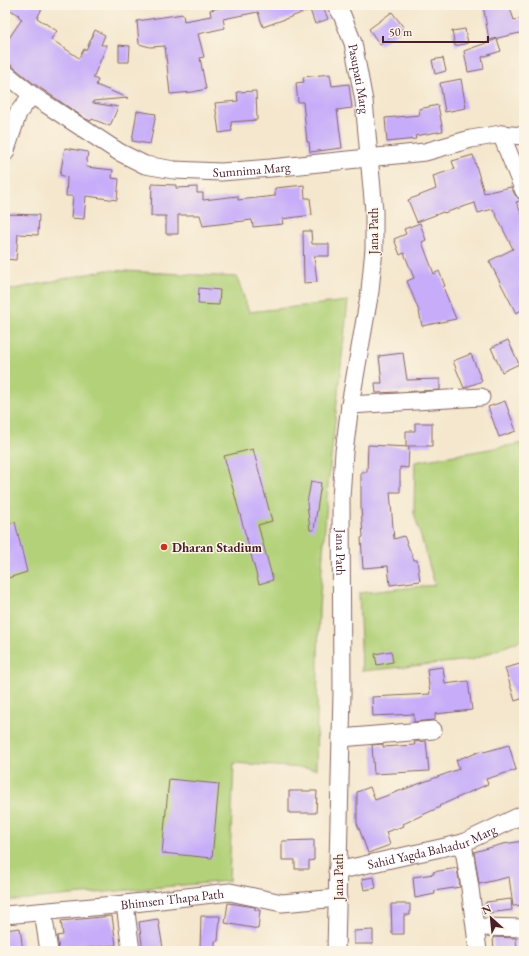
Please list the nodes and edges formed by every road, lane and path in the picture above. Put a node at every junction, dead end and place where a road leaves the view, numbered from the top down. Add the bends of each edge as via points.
1 (336, 5) edge
2 (5, 73) edge
3 (32, 95) junction
4 (501, 134) junction
5 (524, 136) edge
6 (5, 153) edge
7 (368, 157) junction
8 (524, 191) edge
9 (480, 397) dead end
10 (350, 405) junction
11 (433, 730) dead end
12 (341, 738) junction
13 (524, 814) edge
14 (463, 844) junction
15 (337, 871) junction
16 (338, 898) junction
17 (125, 904) junction
18 (43, 912) junction
19 (5, 915) edge
20 (476, 927) junction
21 (524, 928) edge
22 (49, 951) edge
23 (131, 951) edge
24 (336, 951) edge
25 (478, 951) edge

1 - 7 street, Pasupati Marg via 353,43 364,101
2 - 3 street, Sumnima Marg
3 - 6 street via 18,113
3 - 7 street, Sumnima Marg via 118,152 145,165 174,170 221,172
4 - 5 street, Sumnima Marg
4 - 7 street, Sumnima Marg via 471,139 425,152
4 - 8 street
7 - 10 street, Jana Path via 374,211 374,249 370,291
9 - 10 street
10 - 12 street, Jana Path via 341,498
11 - 12 street
12 - 15 street, Jana Path
13 - 14 street, Sahid Yagda Bahadur Marg
14 - 15 street, Sahid Yagda Bahadur Marg
14 - 20 street
15 - 16 street, Jana Path
16 - 17 street, Bhimsen Thapa Path via 282,903 230,892
16 - 24 street, Jana Path
17 - 18 street, Bhimsen Thapa Path
17 - 23 street
18 - 19 street, Bhimsen Thapa Path
18 - 22 street
20 - 21 street
20 - 25 street

